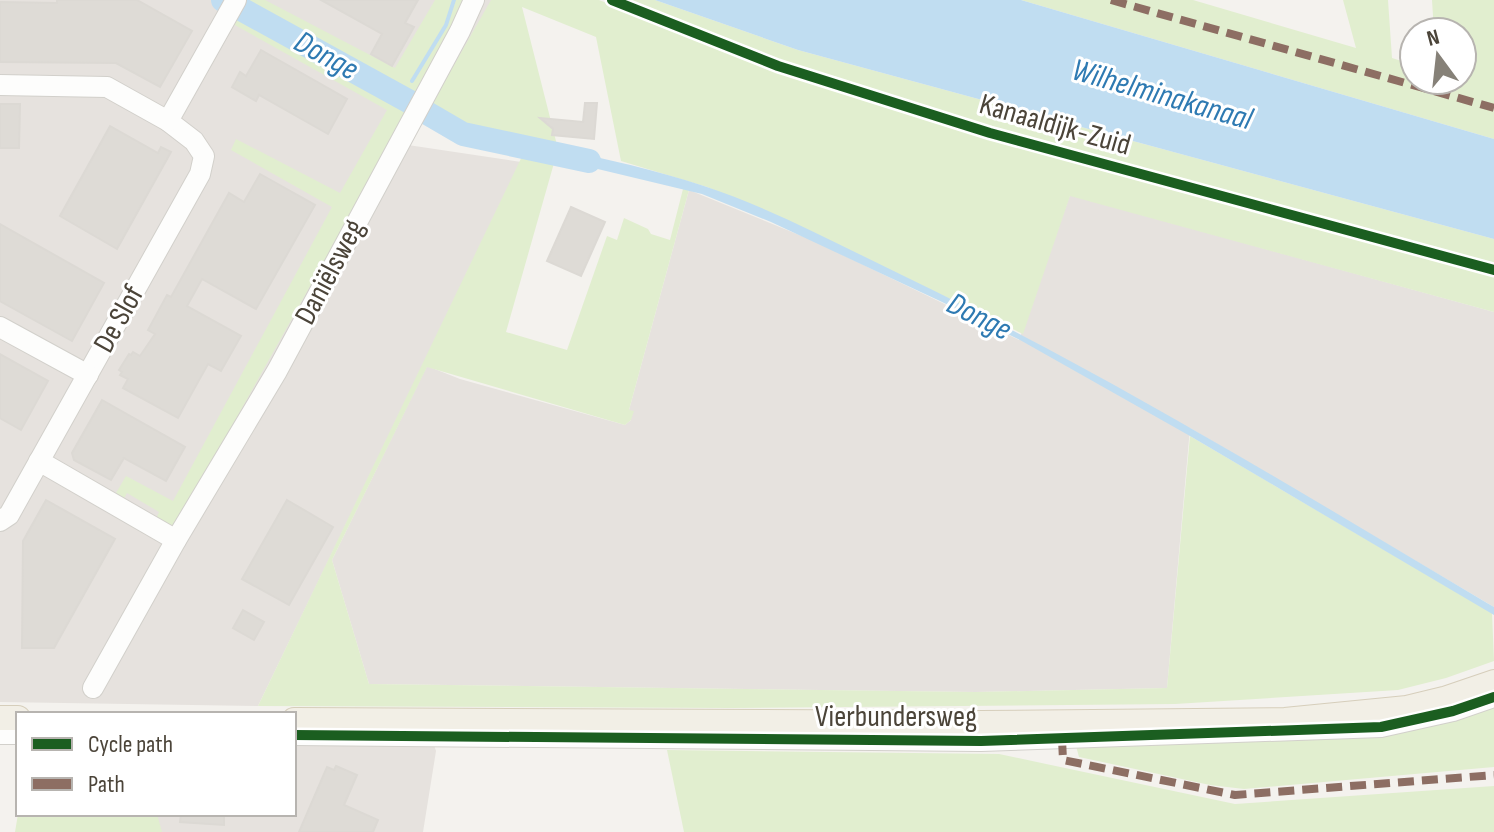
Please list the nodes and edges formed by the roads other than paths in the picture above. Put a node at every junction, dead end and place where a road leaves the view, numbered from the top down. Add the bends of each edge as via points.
1 (474, 0) edge
2 (234, 2) edge
3 (0, 85) edge
4 (168, 121) junction
5 (0, 327) edge
6 (88, 375) junction
7 (39, 461) junction
8 (0, 521) edge
9 (176, 540) junction
10 (1494, 682) edge
11 (93, 688) dead end
12 (1494, 697) edge
13 (296, 720) edge
14 (377, 728) junction
15 (1062, 731) junction
16 (296, 735) edge

1 - 9 street, Daniëlsweg via 277,371
2 - 4 street
3 - 4 street, De Slof via 107,87
4 - 6 street, De Slof via 204,156 200,174
5 - 6 street
6 - 7 street, De Slof
7 - 8 street, De Slof via 9,515
7 - 9 street
9 - 11 street, Daniëlsweg
10 - 15 main road, Vierbundersweg via 1376,713
12 - 15 street, Vierbundersweg via 1381,727
13 - 14 main road, Vierbundersweg
14 - 15 main road, Vierbundersweg
14 - 16 street, Vierbundersweg

